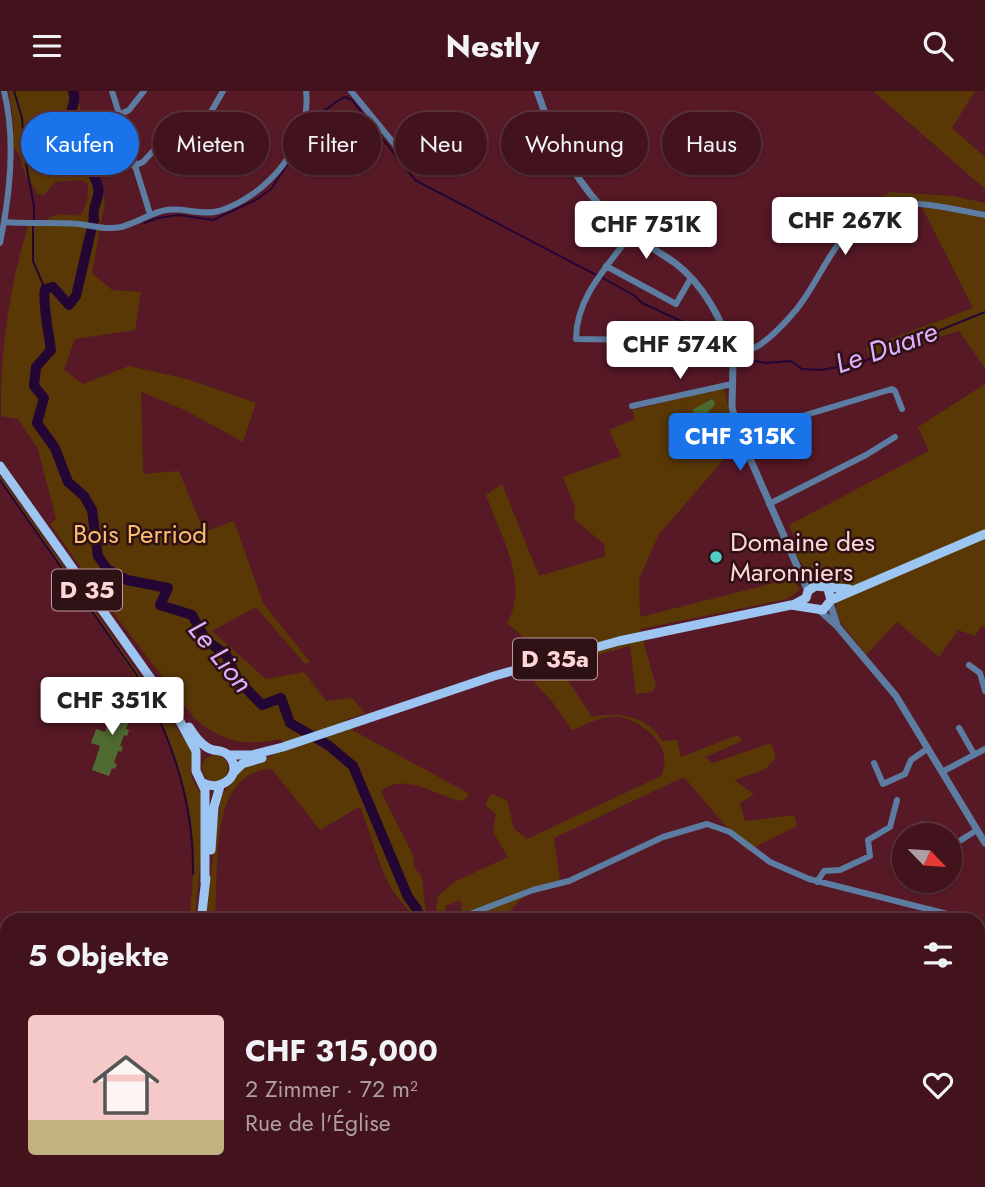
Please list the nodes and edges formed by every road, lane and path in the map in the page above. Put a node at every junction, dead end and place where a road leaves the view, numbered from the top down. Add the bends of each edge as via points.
1 (4, 91) edge
2 (112, 91) edge
3 (144, 91) edge
4 (223, 91) edge
5 (306, 91) edge
6 (351, 91) edge
7 (537, 91) edge
8 (118, 112) edge
9 (125, 112) edge
10 (544, 112) edge
11 (395, 145) edge
12 (139, 164) edge
13 (137, 175) edge
14 (579, 175) edge
15 (150, 214) junction
16 (985, 215) edge
17 (5, 222) junction
18 (631, 234) junction
19 (0, 243) edge
20 (606, 266) junction
21 (691, 278) junction
22 (641, 339) dead end
23 (734, 358) junction
24 (732, 384) junction
25 (632, 406) dead end
26 (902, 409) dead end
27 (739, 435) junction
28 (895, 437) dead end
29 (0, 466) edge
30 (769, 504) junction
31 (985, 534) edge
32 (800, 570) junction
33 (819, 585) junction
34 (830, 597) junction
35 (811, 602) junction
36 (837, 626) junction
37 (969, 665) dead end
38 (985, 691) edge
39 (176, 713) junction
40 (959, 728) dead end
41 (283, 747) junction
42 (927, 749) junction
43 (985, 749) edge
44 (213, 750) junction
45 (974, 754) junction
46 (228, 755) junction
47 (198, 761) junction
48 (874, 763) dead end
49 (942, 772) junction
50 (233, 773) junction
51 (203, 783) junction
52 (220, 786) junction
53 (897, 800) dead end
54 (976, 830) junction
55 (962, 839) edge
56 (985, 843) edge
57 (205, 882) junction
58 (817, 882) junction
59 (202, 913) edge
60 (473, 913) edge
61 (944, 913) edge

1 - 17 street via 10,125
2 - 8 street
3 - 9 street
4 - 12 street via 204,124 165,138
5 - 15 street via 307,112 300,132 283,164 261,190 218,211 169,209
6 - 11 street
7 - 10 street
13 - 15 street
14 - 18 street via 599,204
15 - 17 street via 122,226 99,228
16 - 23 street via 902,204 868,215 838,243 787,321
17 - 19 street
18 - 20 street
18 - 21 street
20 - 21 street via 676,304
20 - 22 street via 578,318 576,339
21 - 23 street via 716,317
23 - 24 street
24 - 25 street
24 - 27 street
26 - 27 street via 892,389
27 - 30 street
28 - 30 street
29 - 39 main road, D 35
30 - 32 street
31 - 34 main road
32 - 33 street
32 - 35 street
33 - 34 main road
33 - 35 main road
34 - 35 main road
34 - 36 street
35 - 36 street
35 - 41 main road, D 35a via 619,641
36 - 42 street via 896,696
37 - 38 street via 980,673
39 - 44 main road, D 35
39 - 47 main road, D 35
40 - 45 street
41 - 46 main road, D 35a
41 - 50 main road, D 35a via 242,764
42 - 48 street via 911,760 905,774 883,784
42 - 49 street
43 - 45 street
44 - 46 main road
44 - 47 main road
45 - 49 street
46 - 50 main road
47 - 51 main road via 196,771
49 - 54 street
50 - 52 main road
51 - 52 main road
51 - 57 main road
52 - 57 main road
53 - 58 street via 890,827 868,840 870,856 840,870 824,871
54 - 55 street
54 - 56 street
57 - 59 main road
58 - 60 street via 770,862 724,828 700,824 652,841 569,881
58 - 61 street

